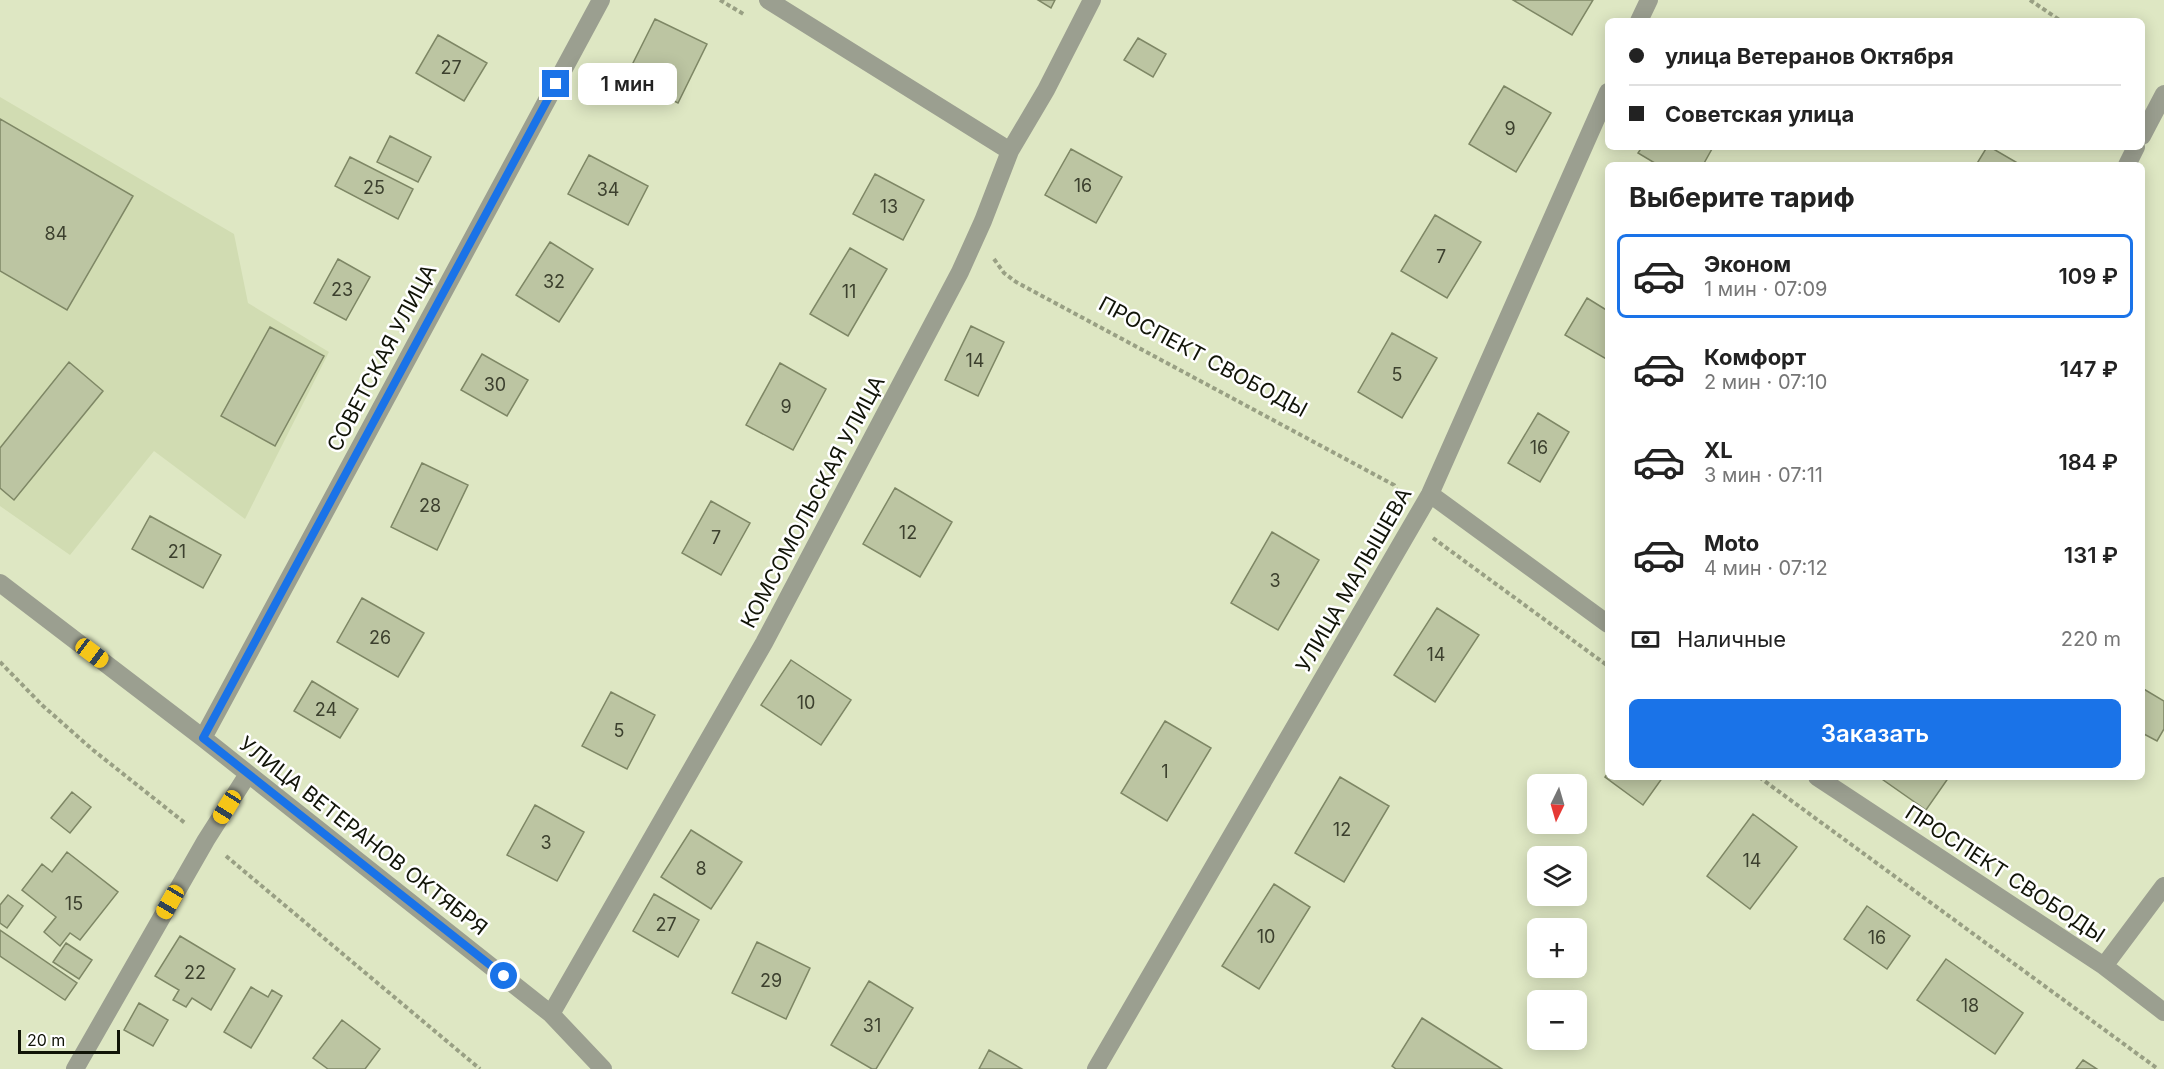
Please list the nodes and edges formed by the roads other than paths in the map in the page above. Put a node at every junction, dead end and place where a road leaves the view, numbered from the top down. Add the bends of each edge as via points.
1 (601, 0) edge
2 (768, 0) edge
3 (1092, 0) edge
4 (1649, 0) edge
5 (1640, 18) edge
6 (2164, 94) edge
7 (1605, 99) edge
8 (2145, 130) edge
9 (1010, 151) junction
10 (1430, 494) junction
11 (0, 583) edge
12 (1605, 622) edge
13 (203, 738) junction
14 (248, 774) junction
15 (1822, 780) edge
16 (2164, 886) edge
17 (2104, 966) junction
18 (2164, 1012) edge
19 (551, 1014) junction
20 (75, 1069) edge
21 (603, 1069) edge
22 (1096, 1069) edge

1 - 13 street, СОВЕТСКАЯ УЛИЦА
2 - 9 street
3 - 9 street, КОМСОМОЛЬСКАЯ УЛИЦА
4 - 5 street
6 - 8 street
7 - 10 street, УЛИЦА МАЛЫШЕВА
9 - 19 street, КОМСОМОЛЬСКАЯ УЛИЦА via 960,272 764,643
10 - 12 street
10 - 22 street, УЛИЦА МАЛЫШЕВА
11 - 13 street, УЛИЦА ВЕТЕРАНОВ ОКТЯБРЯ
13 - 14 street, УЛИЦА ВЕТЕРАНОВ ОКТЯБРЯ
14 - 19 street, УЛИЦА ВЕТЕРАНОВ ОКТЯБРЯ
14 - 20 street
15 - 17 street, ПРОСПЕКТ СВОБОДЫ
16 - 17 street
17 - 18 street, ПРОСПЕКТ СВОБОДЫ
19 - 21 street, УЛИЦА ВЕТЕРАНОВ ОКТЯБРЯ

